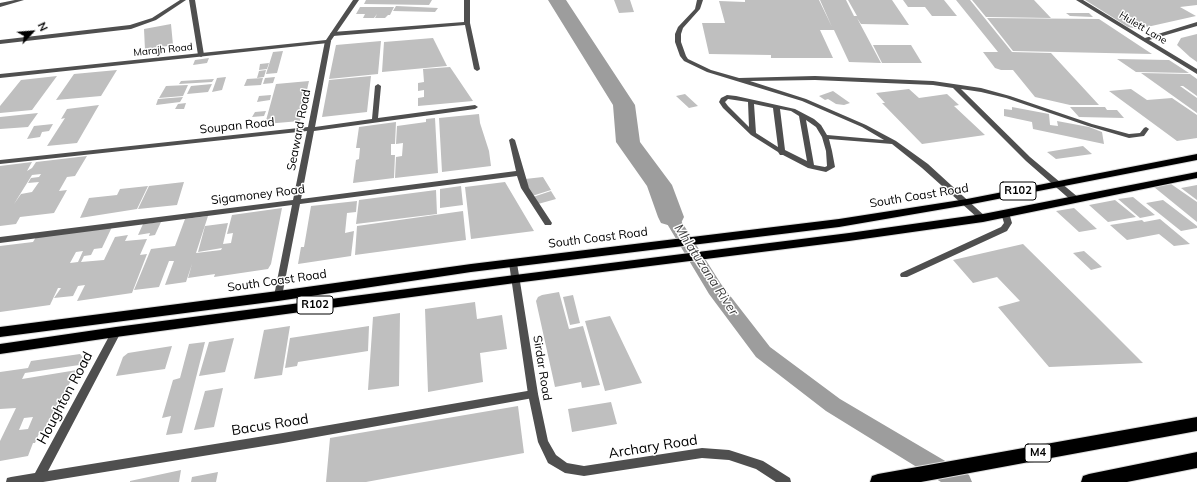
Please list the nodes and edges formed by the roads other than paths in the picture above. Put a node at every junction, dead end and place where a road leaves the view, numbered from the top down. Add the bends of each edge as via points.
1 (21, 0) edge
2 (183, 0) edge
3 (192, 0) edge
4 (356, 0) edge
5 (467, 0) edge
6 (700, 0) edge
7 (1079, 0) edge
8 (0, 5) edge
9 (467, 23) junction
10 (1197, 24) edge
11 (333, 34) junction
12 (1145, 40) junction
13 (328, 41) junction
14 (0, 42) edge
15 (201, 55) junction
16 (476, 69) dead end
17 (1197, 72) edge
18 (0, 76) edge
19 (737, 80) junction
20 (378, 86) dead end
21 (955, 86) junction
22 (751, 101) junction
23 (475, 106) dead end
24 (776, 106) junction
25 (802, 114) junction
26 (375, 120) junction
27 (311, 129) junction
28 (1146, 129) dead end
29 (753, 134) junction
30 (825, 137) junction
31 (512, 140) dead end
32 (894, 142) junction
33 (782, 153) junction
34 (1197, 158) edge
35 (0, 162) edge
36 (1155, 165) junction
37 (811, 166) junction
38 (1126, 171) junction
39 (520, 173) junction
40 (1197, 176) edge
41 (1175, 180) junction
42 (1057, 183) junction
43 (1146, 185) junction
44 (1076, 200) junction
45 (967, 202) junction
46 (295, 203) junction
47 (1005, 214) junction
48 (983, 218) junction
49 (548, 223) dead end
50 (0, 240) edge
51 (513, 263) junction
52 (904, 275) dead end
53 (515, 279) junction
54 (278, 296) junction
55 (0, 332) edge
56 (116, 332) junction
57 (0, 349) edge
58 (533, 394) junction
59 (1197, 424) edge
60 (1197, 460) edge
61 (565, 468) joint
62 (39, 477) junction
63 (11, 482) edge
64 (786, 482) edge
65 (878, 482) edge
66 (1089, 482) edge

1 - 8 street
2 - 14 street via 154,19 131,27
3 - 15 street
4 - 11 street, Seaward Road
5 - 9 street
6 - 19 street via 698,9 680,28 678,34 683,56 699,68
7 - 12 street, Hulett Lane
9 - 11 street
9 - 16 street
10 - 12 street
11 - 13 street, Seaward Road
12 - 17 street, Hulett Lane
13 - 15 street, Marajh Road
13 - 27 street, Seaward Road
15 - 18 street, Marajh Road
19 - 21 street via 869,80
19 - 32 street via 804,100
20 - 26 street
21 - 28 street via 1008,97 1130,136 1142,135
21 - 42 street via 1028,159
22 - 24 street
22 - 29 street
22 - 29 street via 730,97 722,102
23 - 26 street, Soupan Road
24 - 25 street
24 - 33 street
25 - 30 street via 819,126
25 - 37 street
26 - 27 street, Soupan Road
27 - 35 street, Soupan Road
27 - 46 street, Seaward Road
29 - 33 street
30 - 32 street
30 - 37 street via 830,167 826,170
31 - 39 street
32 - 45 street
33 - 37 street
34 - 36 highway, South Coast Road / R102
36 - 38 highway, South Coast Road / R102
36 - 41 highway
38 - 42 highway, South Coast Road / R102
38 - 43 highway
39 - 46 street, Sigamoney Road
39 - 49 street via 525,188
40 - 41 highway, R102
41 - 43 highway, R102
42 - 44 street
42 - 45 highway, South Coast Road / R102
43 - 44 highway, R102
44 - 47 highway, R102
45 - 48 street
45 - 51 highway, South Coast Road / R102 via 840,223
46 - 50 street, Sigamoney Road
46 - 54 street, Seaward Road
47 - 48 highway, R102
47 - 52 street via 1008,223 1004,228
48 - 53 highway, R102
51 - 53 street, Sirdar Road
51 - 54 highway, South Coast Road / R102
53 - 56 highway, R102
53 - 58 street, Sirdar Road
54 - 55 highway, South Coast Road / R102
56 - 57 highway, R102
56 - 62 street, Houghton Road
58 - 61 street, Sirdar Road via 542,442 552,459
58 - 62 street, Bacus Road via 284,438
59 - 65 highway, M4
60 - 66 highway
61 - 64 street, Archary Road via 584,471 604,469 702,453 729,455 759,465
62 - 63 street, Bacus Road

